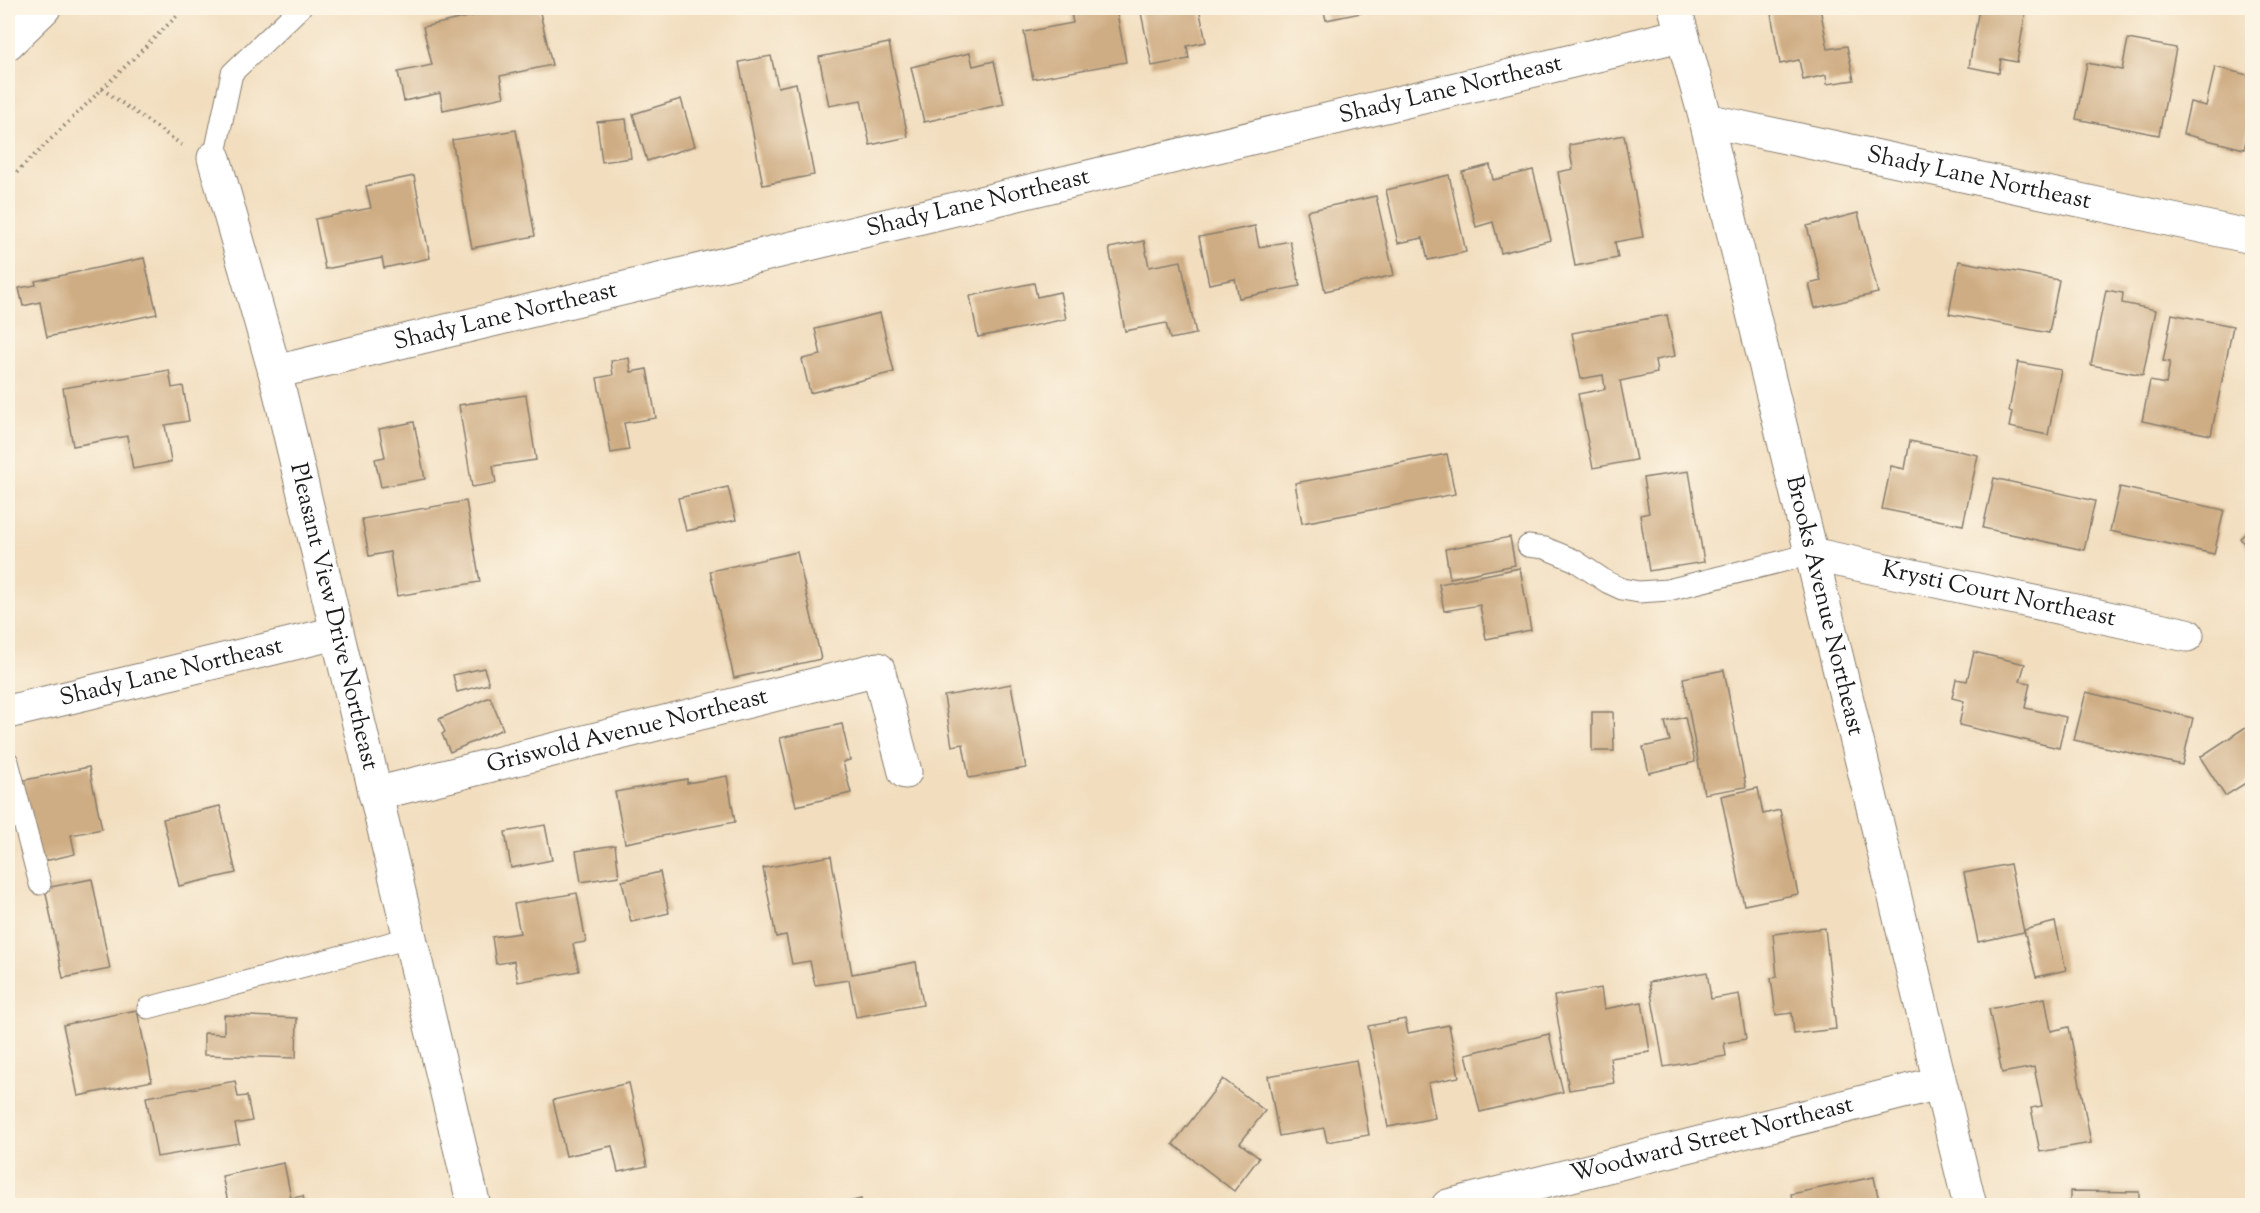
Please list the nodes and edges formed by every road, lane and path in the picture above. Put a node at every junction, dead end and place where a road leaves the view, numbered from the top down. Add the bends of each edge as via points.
1 (44, 8) edge
2 (185, 8) edge
3 (300, 8) edge
4 (1678, 21) edge
5 (8, 43) edge
6 (102, 89) junction
7 (1706, 120) junction
8 (214, 158) junction
9 (8, 181) edge
10 (2253, 237) edge
11 (275, 372) junction
12 (1528, 546) dead end
13 (1811, 554) junction
14 (336, 633) junction
15 (2187, 635) dead end
16 (8, 712) edge
17 (8, 762) edge
18 (905, 772) dead end
19 (375, 794) junction
20 (40, 884) dead end
21 (409, 938) junction
22 (147, 1008) dead end
23 (1939, 1083) junction
24 (474, 1206) edge
25 (1448, 1206) edge
26 (1970, 1206) edge

1 - 5 main road
2 - 6 path
3 - 8 lane via 232,73
4 - 7 main road, Brooks Avenue Northeast
4 - 11 main road, Shady Lane Northeast
6 - 8 path via 177,143
6 - 9 path
7 - 10 main road, Shady Lane Northeast
7 - 13 main road, Brooks Avenue Northeast
8 - 11 main road, Pleasant View Drive Northeast
11 - 14 main road, Pleasant View Drive Northeast
12 - 13 lane via 1545,548 1574,560 1606,582 1639,592 1668,590
13 - 15 main road, Krysti Court Northeast
13 - 23 main road, Brooks Avenue Northeast
14 - 16 main road, Shady Lane Northeast
14 - 19 main road, Pleasant View Drive Northeast
17 - 20 lane
18 - 19 main road, Griswold Avenue Northeast via 878,669
19 - 21 main road, Pleasant View Drive Northeast
21 - 22 lane
21 - 24 main road, Pleasant View Drive Northeast
23 - 25 main road, Woodward Street Northeast
23 - 26 main road, Brooks Avenue Northeast

